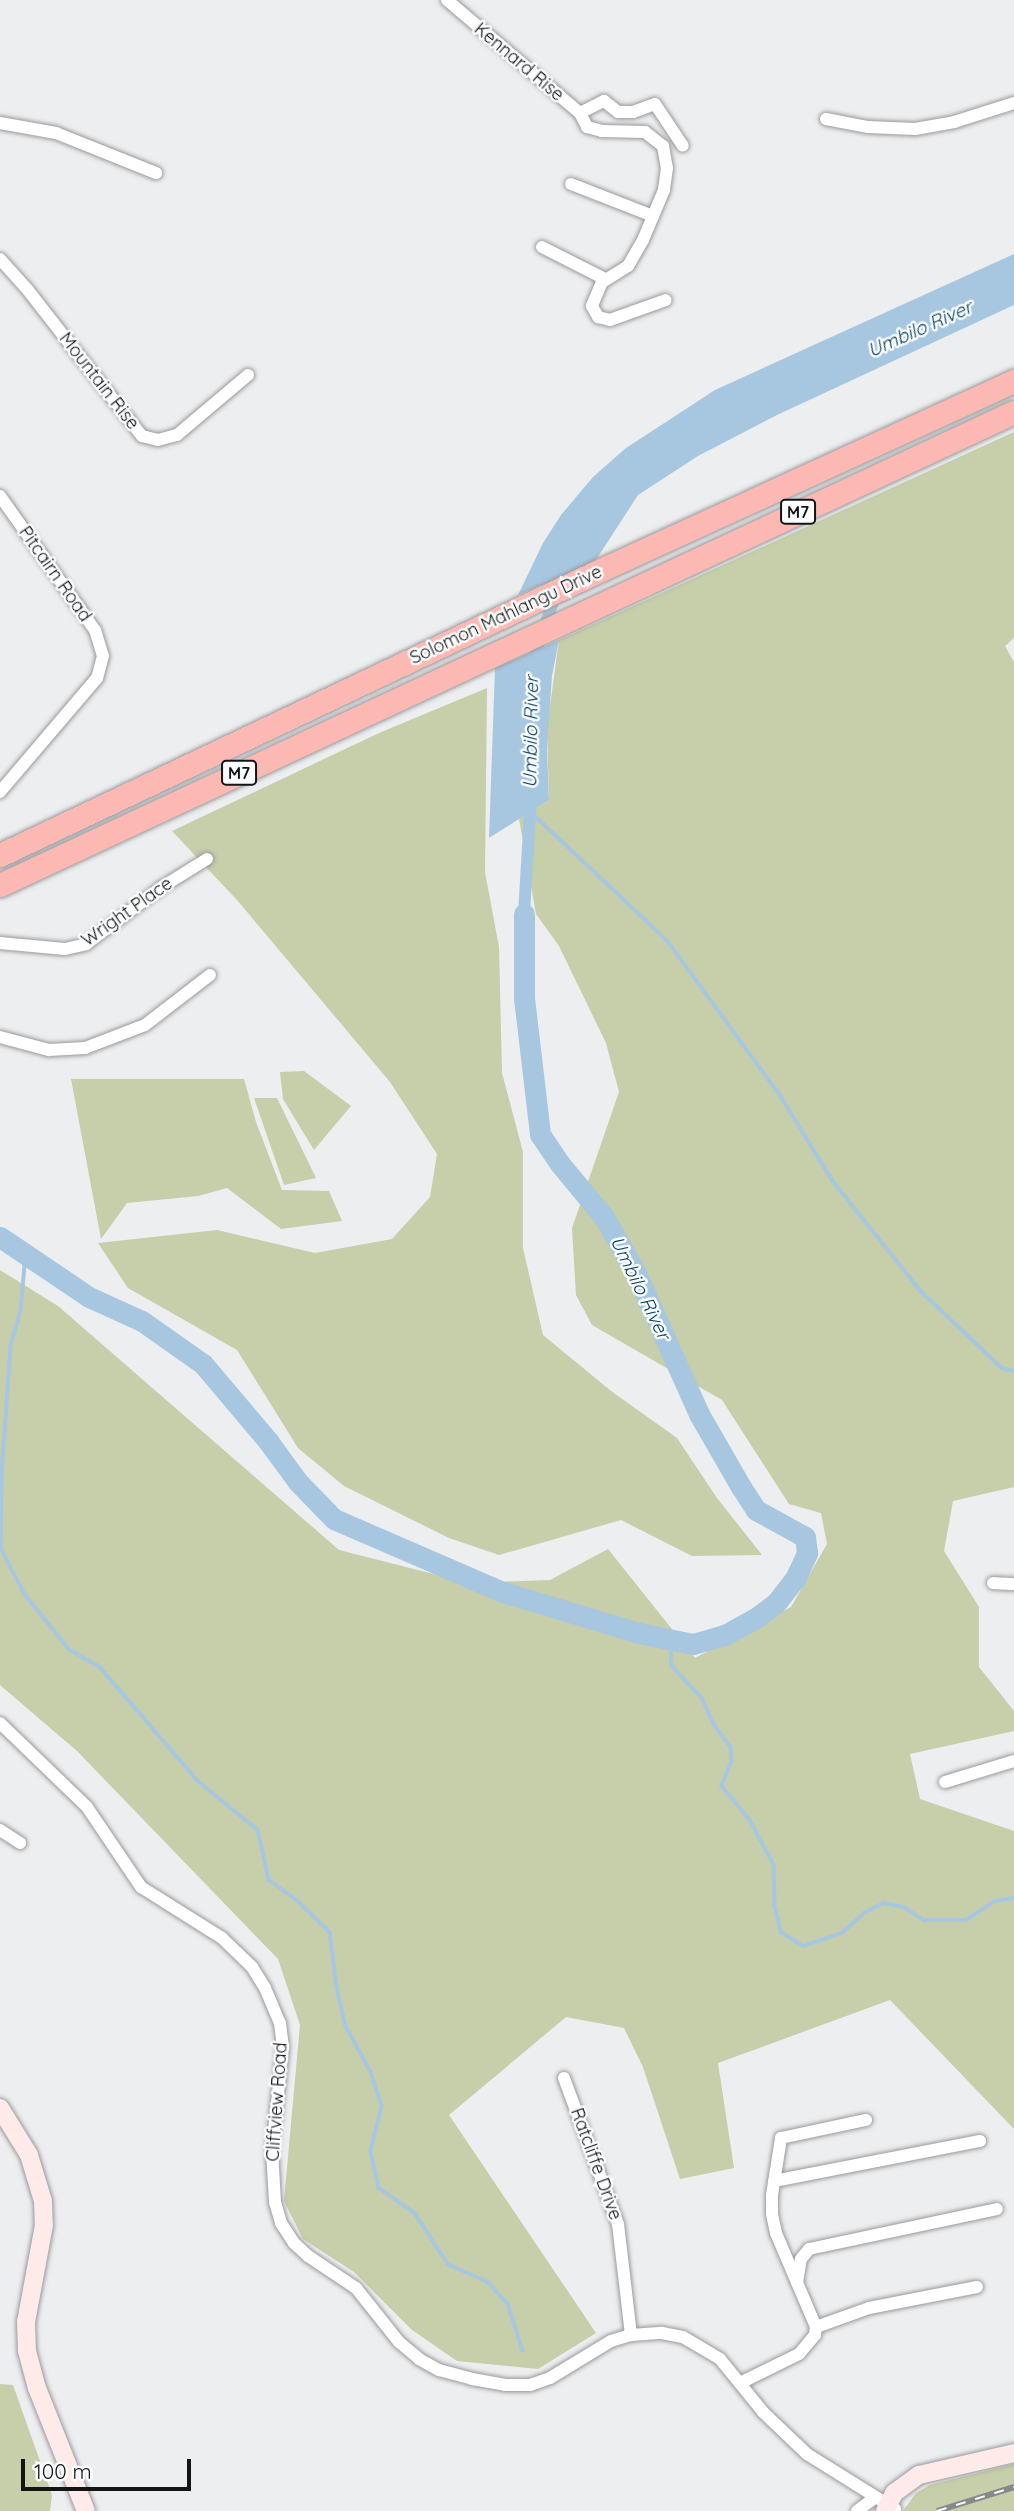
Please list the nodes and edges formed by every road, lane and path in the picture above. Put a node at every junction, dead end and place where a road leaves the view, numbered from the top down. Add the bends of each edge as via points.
1 (447, 0) edge
2 (1014, 103) edge
3 (580, 113) junction
4 (826, 119) dead end
5 (0, 123) edge
6 (683, 146) dead end
7 (156, 173) dead end
8 (571, 184) dead end
9 (653, 216) junction
10 (541, 247) dead end
11 (0, 259) edge
12 (605, 279) junction
13 (666, 300) dead end
14 (247, 375) dead end
15 (1014, 381) edge
16 (1014, 412) edge
17 (0, 496) edge
18 (0, 792) edge
19 (0, 855) edge
20 (207, 859) dead end
21 (0, 885) edge
22 (0, 943) edge
23 (210, 975) dead end
24 (0, 1037) edge
25 (993, 1583) dead end
26 (1014, 1584) edge
27 (0, 1723) edge
28 (1014, 1761) edge
29 (945, 1782) dead end
30 (0, 1830) edge
31 (20, 1843) dead end
32 (564, 2078) dead end
33 (0, 2108) edge
34 (866, 2120) dead end
35 (980, 2141) dead end
36 (774, 2181) junction
37 (997, 2208) dead end
38 (797, 2283) junction
39 (976, 2287) dead end
40 (816, 2327) junction
41 (631, 2335) junction
42 (740, 2384) junction
43 (1014, 2453) edge
44 (887, 2507) edge
45 (82, 2508) edge
46 (857, 2511) edge

1 - 3 street, Kennard Rise
2 - 4 street via 915,129
3 - 6 street via 602,101 618,112 655,104
3 - 9 street, Kennard Rise via 587,127 597,131 645,132 663,146 667,176
5 - 7 street via 57,133
8 - 9 street
9 - 12 street via 631,262
10 - 12 street
11 - 14 street, Mountain Rise via 142,436 158,440 177,435
12 - 13 street via 592,306 602,319
15 - 19 highway, Solomon Mahlangu Drive / M7 via 592,574
16 - 21 highway, Solomon Mahlangu Drive / M7
17 - 18 street, Pitcairn Road via 95,631 103,656 97,678
20 - 22 street, Wright Place via 86,944 65,948
23 - 24 street via 145,1025 85,1048 49,1051
25 - 26 street
27 - 41 street, Cliffview Road via 87,1807 141,1887 222,1938 265,1988 280,2023 283,2047 272,2150 275,2202 294,2243 356,2288 399,2342 439,2370 505,2385 530,2385
28 - 29 street
30 - 31 street
32 - 41 street, Ratcliffe Drive via 618,2224
33 - 45 main road via 29,2155 43,2201 44,2225 26,2322 27,2351
34 - 36 street via 781,2138
35 - 36 street
36 - 38 street via 776,2233
37 - 38 street via 809,2249 801,2259
38 - 40 street
39 - 40 street via 869,2308
40 - 42 street via 812,2341 799,2354
41 - 42 street, Cliffview Road via 682,2337 720,2359
42 - 44 street, Cliffview Road via 807,2454
43 - 44 main road via 935,2472
44 - 46 street

